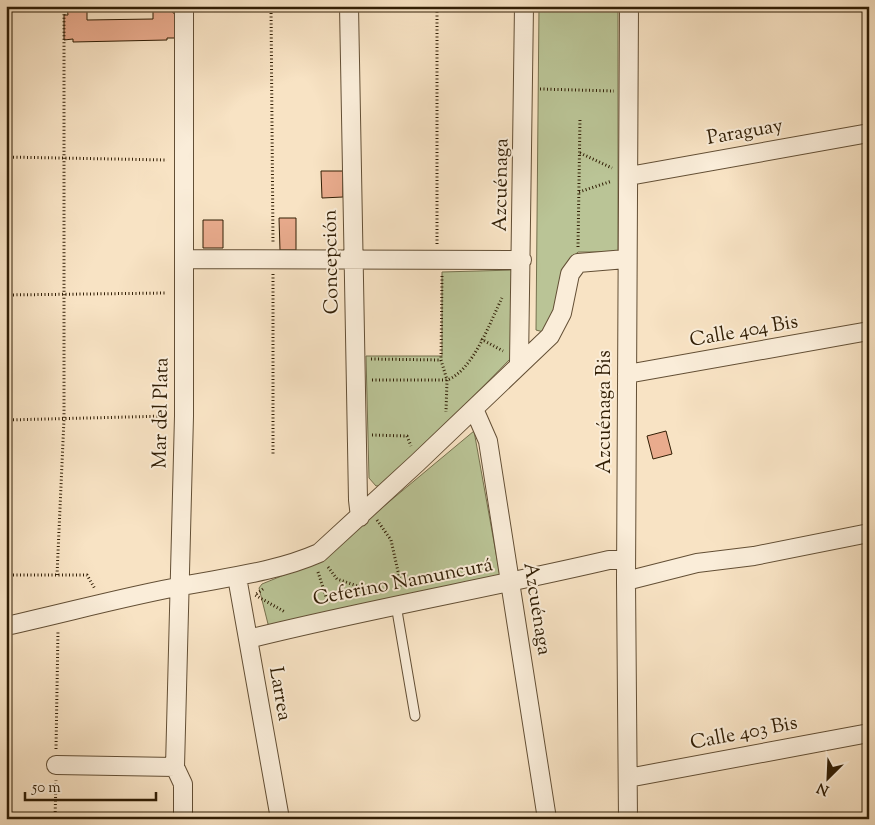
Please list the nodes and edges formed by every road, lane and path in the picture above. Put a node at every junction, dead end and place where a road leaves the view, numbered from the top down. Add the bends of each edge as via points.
1 (64, 6) edge
2 (184, 6) edge
3 (271, 6) edge
4 (348, 6) edge
5 (438, 6) edge
6 (524, 6) edge
7 (629, 6) edge
8 (524, 88) junction
9 (629, 91) junction
10 (580, 118) dead end
11 (869, 133) edge
12 (580, 153) junction
13 (6, 157) edge
14 (64, 157) junction
15 (185, 160) junction
16 (629, 176) junction
17 (579, 192) junction
18 (185, 259) junction
19 (273, 259) junction
20 (626, 259) junction
21 (353, 260) junction
22 (439, 260) junction
23 (522, 260) junction
24 (578, 263) junction
25 (185, 292) junction
26 (504, 293) dead end
27 (64, 294) junction
28 (6, 295) edge
29 (869, 331) edge
30 (355, 359) junction
31 (441, 360) junction
32 (519, 364) junction
33 (627, 374) junction
34 (356, 380) junction
35 (447, 380) junction
36 (474, 409) junction
37 (184, 416) junction
38 (64, 419) junction
39 (6, 420) edge
40 (357, 435) junction
41 (444, 437) junction
42 (273, 456) dead end
43 (417, 463) junction
44 (369, 518) junction
45 (869, 533) edge
46 (335, 560) dead end
47 (626, 560) junction
48 (328, 566) junction
49 (57, 574) junction
50 (6, 575) edge
51 (237, 577) junction
52 (626, 581) junction
53 (270, 583) dead end
54 (510, 583) junction
55 (180, 586) junction
56 (392, 587) dead end
57 (383, 589) dead end
58 (97, 592) dead end
59 (375, 592) junction
60 (365, 594) dead end
61 (337, 601) dead end
62 (320, 605) dead end
63 (396, 605) junction
64 (330, 611) junction
65 (287, 613) dead end
66 (58, 614) junction
67 (6, 626) edge
68 (248, 639) junction
69 (416, 716) dead end
70 (869, 732) edge
71 (56, 764) junction
72 (175, 767) junction
73 (628, 778) junction
74 (55, 819) edge
75 (183, 819) edge
76 (280, 819) edge
77 (547, 819) edge
78 (628, 819) edge

1 - 14 path
2 - 15 street, Mar del Plata
3 - 19 path
4 - 21 street, Concepción
5 - 22 path
6 - 8 street, Azcuénaga
7 - 9 street, Azcuénaga Bis
8 - 9 path
8 - 23 street, Azcuénaga
9 - 16 street, Azcuénaga Bis
10 - 12 path
11 - 16 street, Paraguay
12 - 16 path
12 - 17 path
13 - 14 path
14 - 15 path
14 - 27 path
15 - 18 street, Mar del Plata
16 - 17 path
16 - 20 street, Azcuénaga Bis
17 - 24 path
18 - 19 street
18 - 25 street, Mar del Plata
19 - 21 street
19 - 42 path
20 - 24 street
20 - 33 street, Azcuénaga Bis
21 - 22 street
21 - 30 street, Concepción
22 - 23 street
22 - 31 path
23 - 32 street, Azcuénaga
24 - 32 street via 570,274 562,313 550,336
25 - 27 path
25 - 37 street, Mar del Plata
26 - 35 path via 466,367
27 - 28 path
27 - 38 path
29 - 33 street, Calle 404 Bis
30 - 31 path
30 - 34 street, Concepción
31 - 35 path
32 - 36 street
33 - 47 street, Azcuénaga Bis
34 - 35 path
34 - 40 street, Concepción
35 - 41 path
36 - 41 street
36 - 54 street, Azcuénaga via 488,441
37 - 38 path
37 - 55 street, Mar del Plata
38 - 39 path
38 - 49 path
40 - 43 path via 407,436
40 - 44 street, Concepción via 358,500
41 - 43 street
43 - 44 street
44 - 51 street via 319,553
44 - 56 path via 391,540 401,585
45 - 52 street via 754,556 697,563
46 - 48 path
47 - 52 street, Azcuénaga Bis
47 - 54 street, Ceferino Namuncurá via 609,560
48 - 59 path via 337,579
48 - 64 path via 317,573
49 - 50 path
49 - 58 path via 87,575
51 - 55 street
51 - 68 street, Larrea
52 - 73 street, Azcuénaga Bis
53 - 65 path via 255,595
54 - 63 street, Ceferino Namuncurá
54 - 77 street, Azcuénaga
55 - 66 street
55 - 72 street, Mar del Plata
57 - 59 path
59 - 60 path
61 - 64 path
62 - 64 path
63 - 64 street, Ceferino Namuncurá
63 - 69 lane
64 - 68 street, Ceferino Namuncurá
66 - 67 street
66 - 71 path
68 - 76 street, Larrea
70 - 73 street, Calle 403 Bis
71 - 72 street
71 - 74 path
72 - 75 street, Mar del Plata via 183,784
73 - 78 street, Azcuénaga Bis

